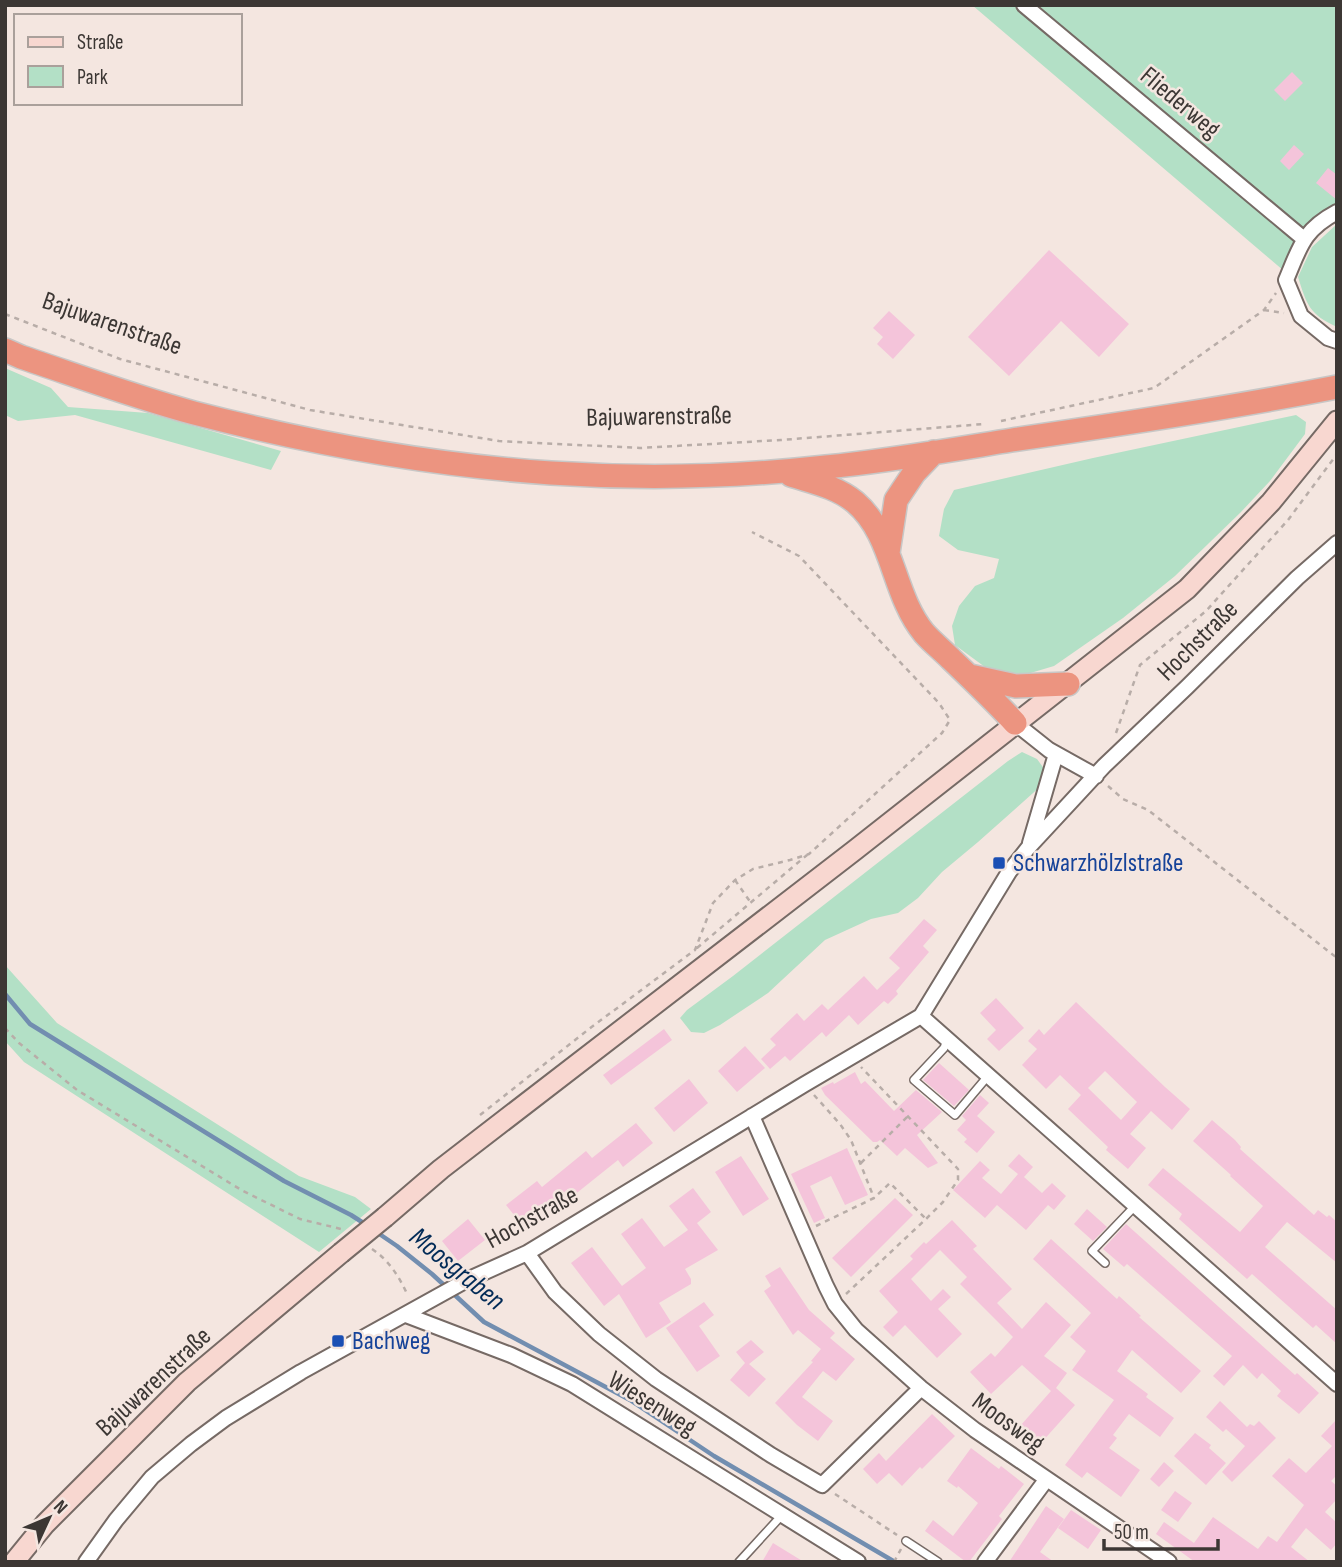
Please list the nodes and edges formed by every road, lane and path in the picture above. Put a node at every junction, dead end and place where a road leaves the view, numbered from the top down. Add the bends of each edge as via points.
1 (1024, 5) edge
2 (1337, 212) edge
3 (1304, 239) junction
4 (1286, 280) junction
5 (5, 314) edge
6 (1337, 341) edge
7 (5, 350) edge
8 (1337, 387) edge
9 (1337, 421) edge
10 (934, 452) junction
11 (1337, 454) edge
12 (778, 471) junction
13 (752, 532) dead end
14 (1337, 543) edge
15 (888, 553) junction
16 (969, 676) junction
17 (1068, 684) junction
18 (1015, 723) junction
19 (1056, 754) junction
20 (1100, 771) junction
21 (1028, 848) junction
22 (809, 854) junction
23 (735, 880) junction
24 (751, 902) junction
25 (764, 920) junction
26 (695, 950) junction
27 (1337, 958) edge
28 (920, 1016) junction
29 (5, 1028) edge
30 (948, 1040) junction
31 (851, 1058) junction
32 (988, 1076) junction
33 (805, 1084) junction
34 (479, 1116) dead end
35 (752, 1116) junction
36 (908, 1116) junction
37 (861, 1163) junction
38 (874, 1198) junction
39 (1136, 1206) junction
40 (926, 1219) junction
41 (345, 1230) dead end
42 (804, 1232) junction
43 (368, 1246) dead end
44 (527, 1254) junction
45 (1105, 1263) dead end
46 (409, 1299) dead end
47 (835, 1304) junction
48 (406, 1315) junction
49 (1337, 1384) edge
50 (921, 1388) junction
51 (1046, 1480) junction
52 (822, 1485) junction
53 (783, 1514) junction
54 (906, 1541) joint
55 (14, 1562) edge
56 (86, 1562) edge
57 (739, 1562) edge
58 (858, 1562) edge
59 (938, 1562) edge
60 (985, 1562) edge
61 (1169, 1562) edge

1 - 3 street, Fliederweg
2 - 3 street via 1321,220
3 - 4 street
4 - 5 path, Bajuwarenstraße via 1264,310 1154,388 991,423 640,448 499,441 310,410 120,359
4 - 6 street via 1301,316
7 - 12 highway via 191,412 340,446 552,473 672,477
8 - 10 highway
9 - 17 main road, Bajuwarenstraße via 1272,502 1186,589
10 - 12 highway
10 - 15 highway via 896,500
11 - 20 path via 1288,520 1206,611 1140,665
12 - 15 highway via 834,488 855,502
13 - 22 path via 799,556 950,720 943,733
14 - 20 street, Hochstraße
15 - 16 highway via 902,596 924,632
16 - 17 highway via 1016,686
16 - 18 highway
17 - 18 main road, Bajuwarenstraße
18 - 19 street
18 - 25 main road, Bajuwarenstraße
19 - 20 street
19 - 21 street
20 - 21 street, Hochstraße
20 - 27 path via 1123,799 1148,810
21 - 28 street, Hochstraße
22 - 23 path via 753,869
22 - 24 path
23 - 24 path
23 - 26 path via 713,903
24 - 25 path
24 - 26 path
25 - 55 main road, Bajuwarenstraße, bridge via 441,1169 187,1382 45,1524
26 - 34 path
28 - 30 street
28 - 31 street, Hochstraße
29 - 41 path via 77,1090 243,1191 300,1219
30 - 32 street
30 - 32 lane via 914,1080 955,1115
31 - 33 street, Hochstraße
31 - 36 path
32 - 39 street
33 - 35 street, Hochstraße
33 - 37 path via 840,1124
35 - 42 street, Moosweg
35 - 44 street, Hochstraße
36 - 37 path
36 - 40 path via 958,1168 958,1180
37 - 38 path
38 - 40 path via 890,1183
38 - 42 path
39 - 45 lane via 1093,1251
39 - 49 street
40 - 47 path
42 - 47 street, Moosweg
43 - 46 path via 382,1256
44 - 48 street, Hochstraße via 467,1280
44 - 52 street via 555,1292 598,1334 656,1379
47 - 50 street, Moosweg via 856,1330
48 - 53 street, Wiesenweg via 572,1384
48 - 56 street, Hochstraße via 301,1372 191,1444 152,1477
50 - 51 street, Moosweg
50 - 52 street
51 - 60 street
51 - 61 street, Moosweg
52 - 54 path
53 - 57 lane
53 - 58 street, Wiesenweg
54 - 59 lane

